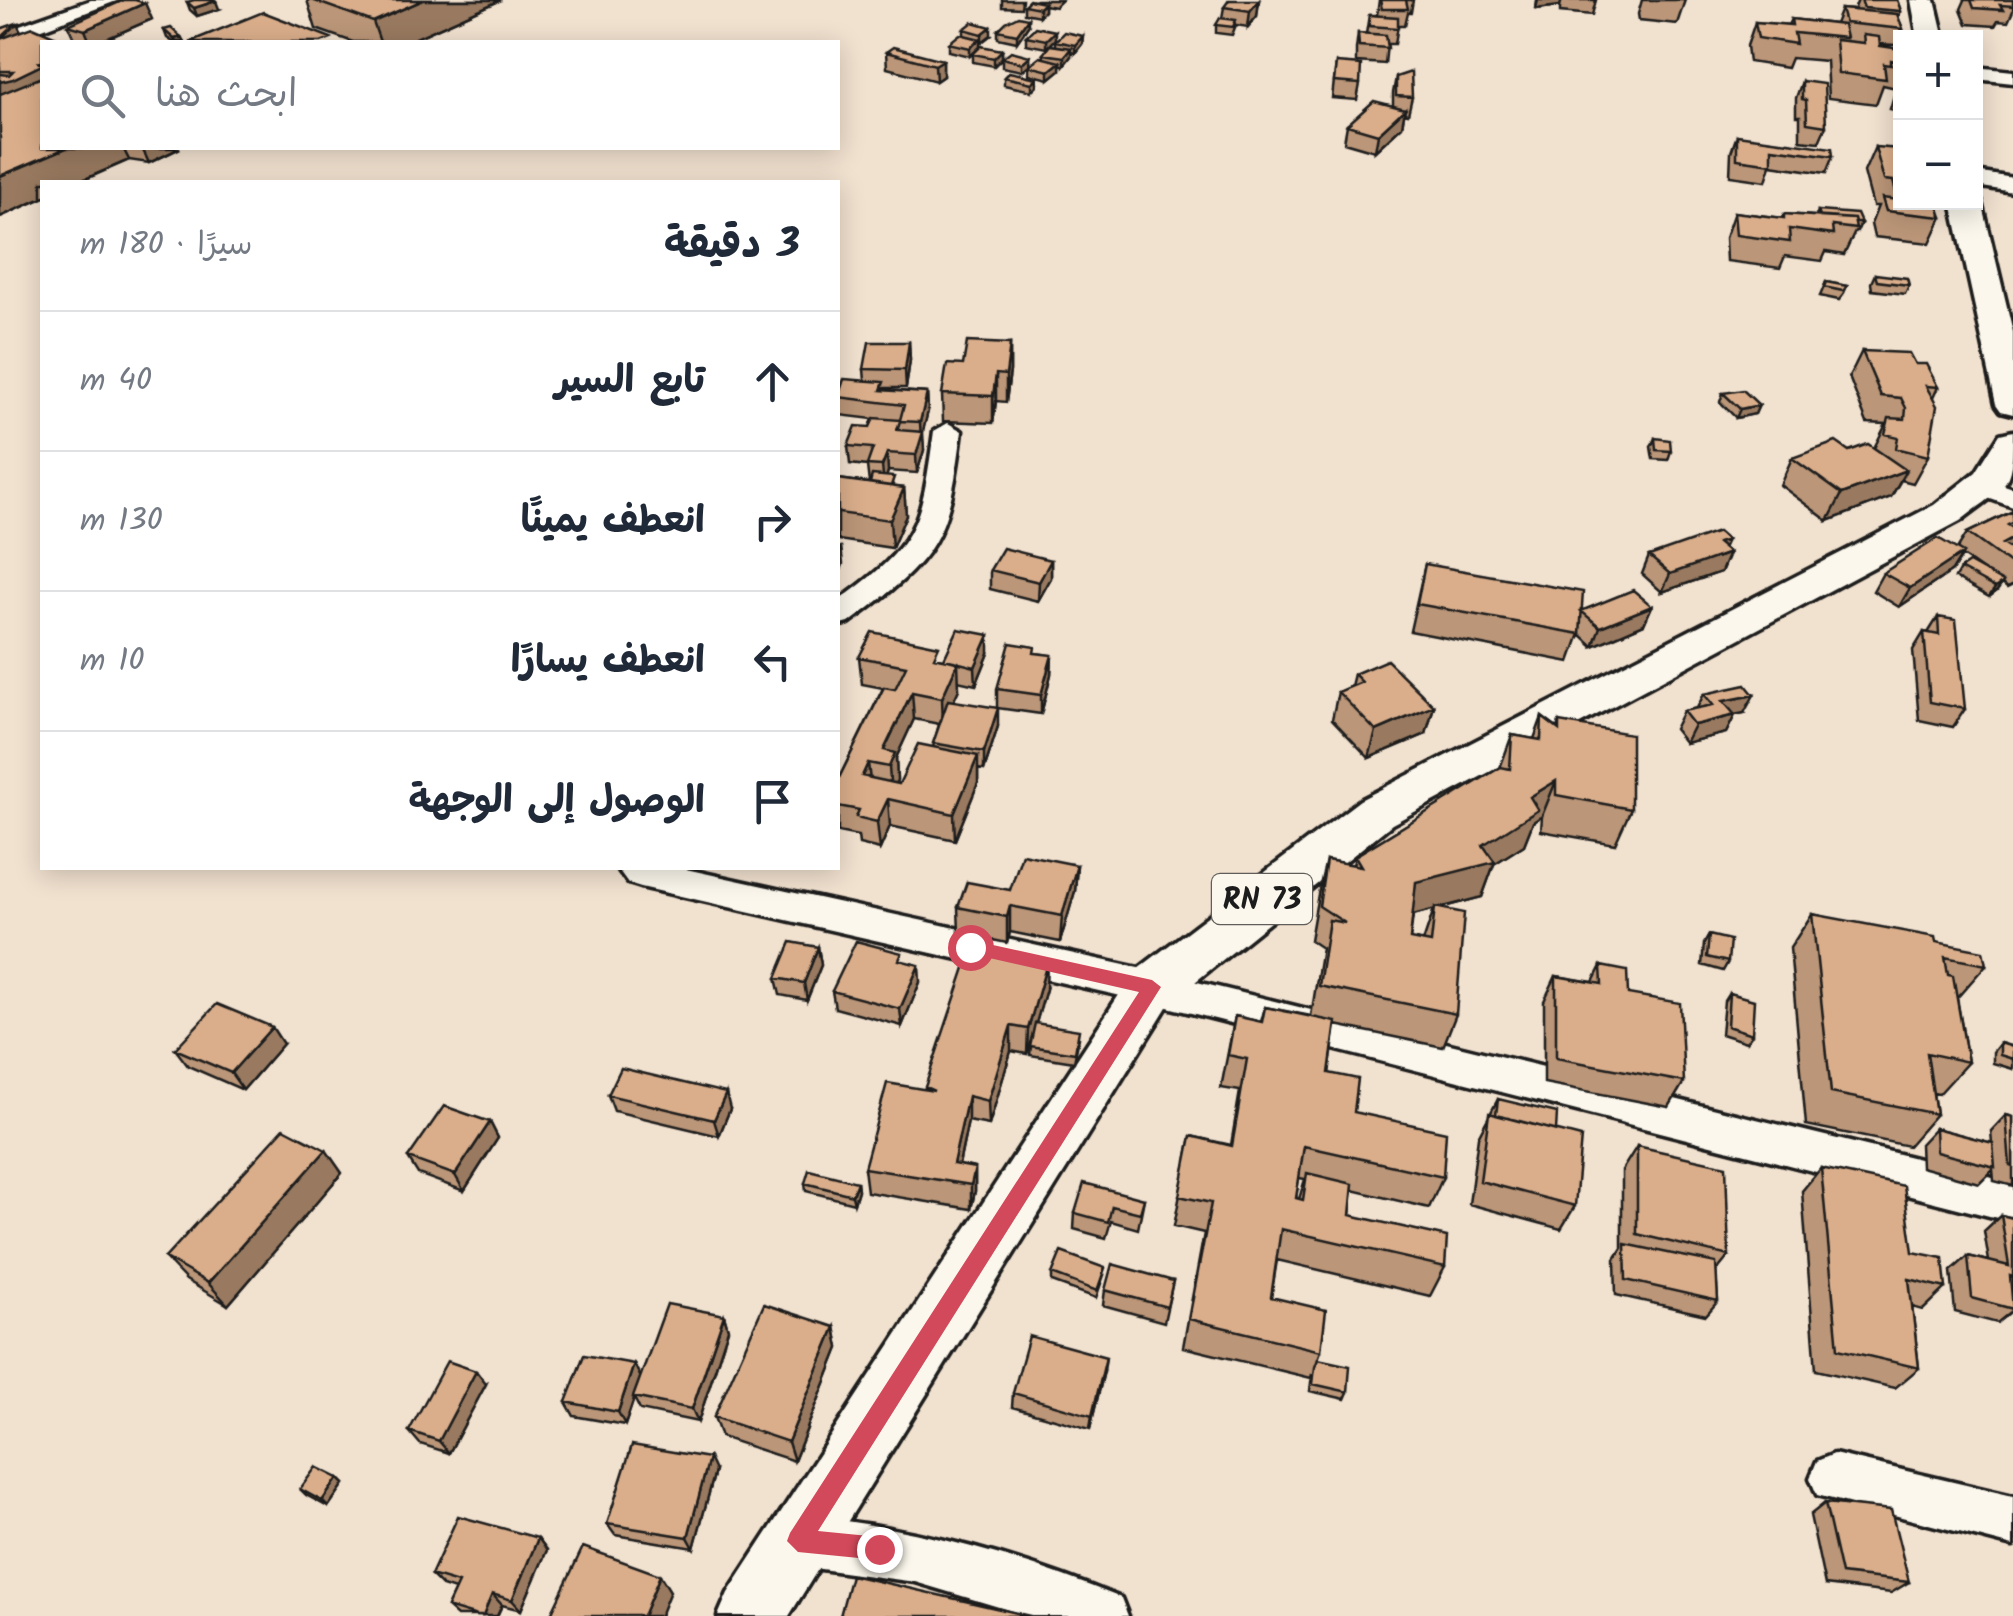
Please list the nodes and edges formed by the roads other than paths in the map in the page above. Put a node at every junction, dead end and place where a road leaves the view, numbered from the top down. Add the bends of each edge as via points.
1 (109, 0) edge
2 (1923, 0) edge
3 (1929, 30) edge
4 (0, 40) edge
5 (1983, 73) edge
6 (2013, 77) edge
7 (1983, 180) edge
8 (2013, 184) edge
9 (1970, 210) edge
10 (2013, 404) edge
11 (948, 431) dead end
12 (2013, 442) edge
13 (1997, 492) edge
14 (840, 614) edge
15 (637, 870) edge
16 (1152, 987) junction
17 (2013, 1202) edge
18 (1834, 1478) dead end
19 (2013, 1521) edge
20 (798, 1541) junction
21 (751, 1616) edge
22 (1103, 1616) edge

1 - 4 street
2 - 3 main road
5 - 6 street
7 - 8 street
9 - 10 main road
11 - 14 street via 925,539 899,569
12 - 13 main road, RN 73
13 - 16 main road, RN 73 via 1376,812
15 - 16 street
16 - 17 street
16 - 20 main road, RN 73
18 - 19 street
20 - 21 main road, RN 73
20 - 22 street via 905,1554

